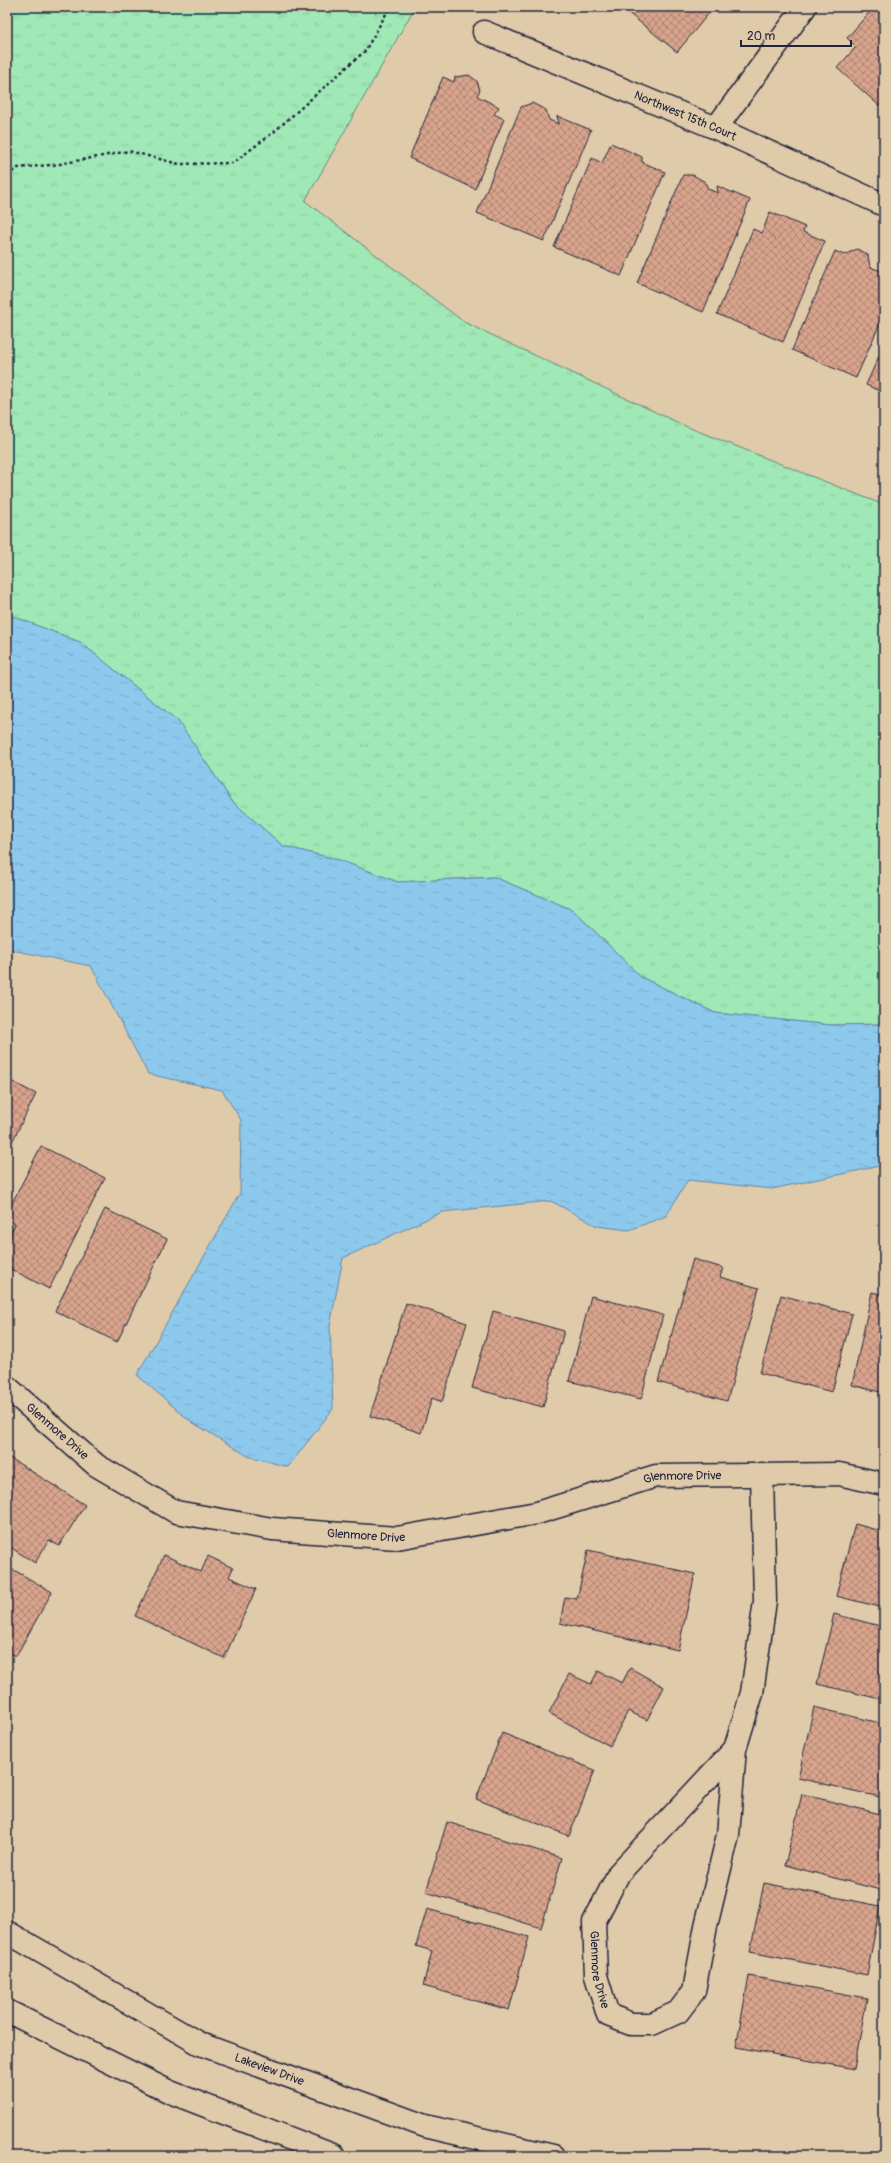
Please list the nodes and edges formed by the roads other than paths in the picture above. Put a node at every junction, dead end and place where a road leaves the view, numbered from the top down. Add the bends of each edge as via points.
1 (805, 7) edge
2 (484, 32) dead end
3 (716, 128) junction
4 (884, 205) edge
5 (7, 1387) edge
6 (762, 1474) junction
7 (884, 1484) edge
8 (735, 1749) junction
9 (7, 1932) edge
10 (7, 2011) edge
11 (335, 2156) edge
12 (553, 2156) edge

1 - 3 street
2 - 3 street, Northwest 15th Court
3 - 4 street, Northwest 15th Court
5 - 6 street, Glenmore Drive via 96,1465 176,1512 272,1529 397,1538 537,1513 656,1476
6 - 7 street, Glenmore Drive via 839,1474
6 - 8 street, Glenmore Drive via 765,1601 752,1692
8 - 8 street, Glenmore Drive via 728,1835 706,1926 694,1991 678,2012 652,2024 631,2024 608,2015 596,1976 594,1922 619,1873
9 - 12 street, Lakeview Drive via 200,2044 425,2126
10 - 11 street via 170,2092

